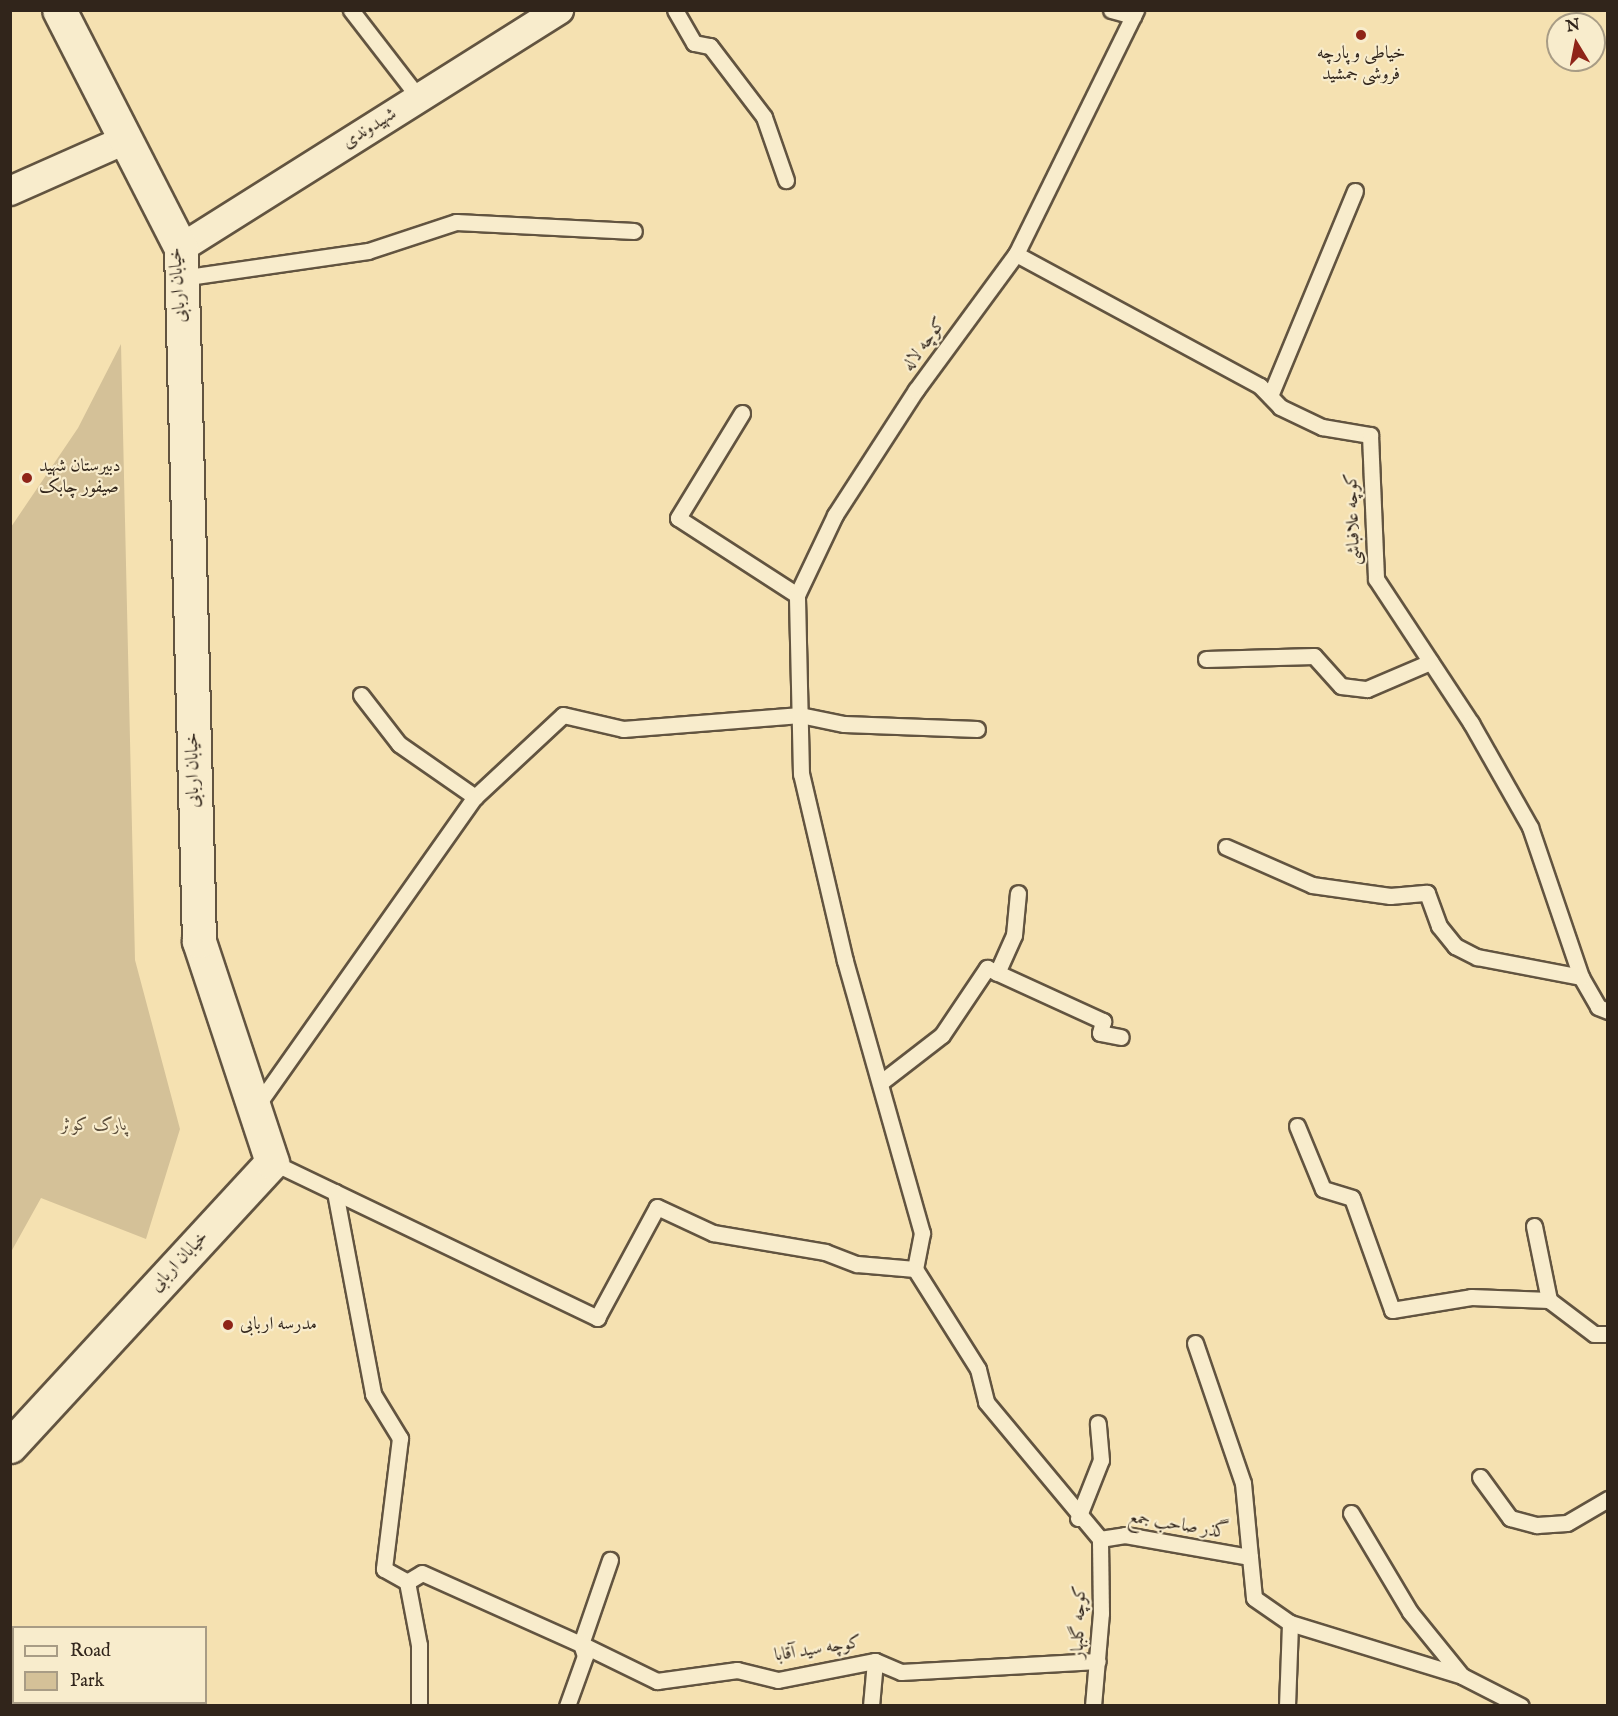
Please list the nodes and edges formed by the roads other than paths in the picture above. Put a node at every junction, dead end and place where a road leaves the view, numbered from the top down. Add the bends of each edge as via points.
1 (59, 10) edge
2 (351, 10) edge
3 (559, 10) edge
4 (675, 10) edge
5 (1111, 10) edge
6 (1134, 13) edge
7 (419, 98) junction
8 (125, 140) junction
9 (786, 180) dead end
10 (10, 191) edge
11 (1355, 191) dead end
12 (634, 231) dead end
13 (1016, 254) junction
14 (181, 263) junction
15 (1270, 396) junction
16 (742, 413) dead end
17 (797, 595) junction
18 (1206, 659) dead end
19 (1430, 662) junction
20 (361, 695) dead end
21 (800, 715) junction
22 (977, 729) dead end
23 (475, 798) junction
24 (1226, 847) dead end
25 (1018, 893) dead end
26 (997, 973) junction
27 (1581, 977) junction
28 (1608, 1011) edge
29 (1121, 1037) dead end
30 (880, 1083) junction
31 (254, 1110) junction
32 (1297, 1126) dead end
33 (272, 1162) junction
34 (335, 1192) junction
35 (1534, 1226) dead end
36 (915, 1269) junction
37 (1549, 1300) junction
38 (1608, 1334) edge
39 (1195, 1342) dead end
40 (1098, 1423) dead end
41 (10, 1446) edge
42 (1480, 1478) dead end
43 (1608, 1499) edge
44 (1351, 1513) dead end
45 (1078, 1518) junction
46 (1100, 1539) junction
47 (1250, 1557) junction
48 (610, 1560) dead end
49 (407, 1582) junction
50 (1290, 1623) junction
51 (582, 1644) junction
52 (875, 1661) junction
53 (1098, 1661) junction
54 (1462, 1676) junction
55 (419, 1706) edge
56 (567, 1706) edge
57 (871, 1706) edge
58 (1093, 1706) edge
59 (1287, 1706) edge
60 (1521, 1706) edge

1 - 8 street, خیابان اربابی
2 - 7 lane
3 - 7 street, شهیدوندی
4 - 9 lane via 694,43 710,46 764,117
5 - 6 lane
6 - 13 lane, کوچه لاله
7 - 14 street, شهیدوندی
8 - 10 street
8 - 14 street, خیابان اربابی
11 - 15 lane
12 - 14 lane via 456,222 368,251
13 - 15 lane, کوچه علافباشی via 1260,386
13 - 17 lane, کوچه لاله via 916,390 835,515
14 - 31 street, خیابان اربابی via 199,941
15 - 19 lane, کوچه علافباشی via 1280,407 1322,427 1370,435 1376,579
16 - 17 lane via 678,518
17 - 21 lane, کوچه لاله
18 - 19 lane via 1314,656 1341,686 1367,689
19 - 27 lane, کوچه علافباشی via 1530,827
20 - 23 lane via 399,744
21 - 22 lane via 844,724
21 - 23 lane via 623,729 563,715
21 - 30 lane, کوچه لاله via 801,774
23 - 31 lane via 330,996
24 - 27 lane via 1312,885 1390,896 1428,893 1439,926 1455,946 1477,957
25 - 26 lane via 1014,935
26 - 29 lane via 1103,1021 1100,1034
26 - 30 lane via 987,968 942,1035
27 - 28 lane, کوچه علافباشی via 1598,1007
30 - 36 lane, کوچه لاله via 922,1233
31 - 33 street, خیابان اربابی
32 - 37 lane via 1323,1189 1352,1198 1392,1310 1471,1297
33 - 34 lane
33 - 41 street, خیابان اربابی
34 - 36 lane via 597,1318 657,1207 713,1233 825,1252 857,1264
34 - 49 lane via 372,1394 400,1438 384,1569
35 - 37 lane
36 - 45 lane via 978,1369 986,1402 1028,1448 1037,1468
37 - 38 lane via 1594,1334
39 - 47 lane via 1243,1483
40 - 45 lane via 1101,1460
42 - 43 lane via 1510,1518 1537,1525 1567,1523
44 - 54 lane via 1410,1612
45 - 46 lane
46 - 47 lane, گذر صاحب جمع via 1125,1535
46 - 53 lane, کوچه گلبهار
47 - 50 lane via 1254,1598
48 - 51 lane
49 - 51 lane, کوچه سید آقابا via 422,1573
49 - 55 lane via 419,1645
50 - 54 lane
50 - 59 lane
51 - 52 lane, کوچه سید آقابا via 657,1681 737,1670 778,1680
51 - 56 lane via 585,1656
52 - 53 lane, کوچه سید آقابا via 901,1672
52 - 57 lane
53 - 58 lane, کوچه گلبهار
54 - 60 lane

